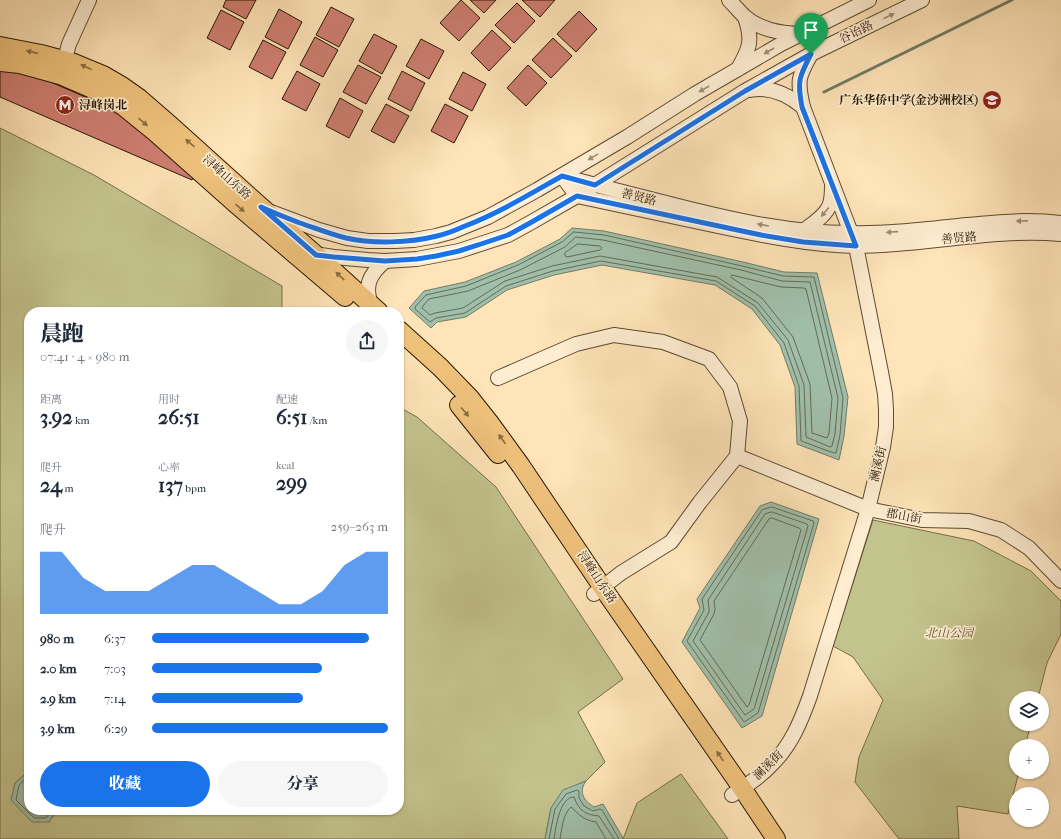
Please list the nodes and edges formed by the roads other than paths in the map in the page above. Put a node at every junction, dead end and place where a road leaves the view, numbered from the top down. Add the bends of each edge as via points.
1 (89, 0) edge
2 (729, 0) edge
3 (869, 0) edge
4 (922, 0) edge
5 (745, 17) junction
6 (801, 34) junction
7 (0, 46) edge
8 (811, 54) junction
9 (0, 62) edge
10 (62, 67) junction
11 (738, 70) junction
12 (745, 91) junction
13 (802, 107) junction
14 (627, 165) junction
15 (562, 176) junction
16 (595, 185) junction
17 (832, 185) junction
18 (631, 195) junction
19 (577, 196) junction
20 (261, 207) junction
21 (1061, 223) edge
22 (803, 231) junction
23 (1061, 234) edge
24 (347, 238) junction
25 (854, 240) junction
26 (368, 241) junction
27 (368, 260) junction
28 (313, 261) junction
29 (385, 261) junction
30 (367, 307) edge
31 (370, 307) edge
32 (404, 335) edge
33 (404, 349) edge
34 (498, 378) dead end
35 (737, 456) junction
36 (868, 509) junction
37 (1061, 581) edge
38 (599, 590) junction
39 (737, 792) junction
40 (762, 839) edge
41 (776, 839) edge

1 - 10 street via 69,44
2 - 5 street
3 - 6 street, 谷诒路
8 -> 4 street, 谷诒路
5 - 6 street via 778,33
5 - 11 street via 750,43
6 -> 11 street, 谷诒路
10 -> 7 main road
8 - 12 street, 谷诒路
8 - 13 street, 澜溪街 via 800,78
9 - 10 main road
20 -> 10 main road, 浔峰山东路 via 139,98 122,86 84,66
10 -> 28 main road, 浔峰山东路 via 123,106 290,250
11 -> 15 street, 谷诒路
12 - 13 street via 762,89 782,93
12 - 14 street, 谷诒路
13 - 17 street, 澜溪街
14 - 16 street, 谷诒路
14 - 18 street via 622,174 622,183
15 - 16 street, 善贤路
15 - 19 street
15 - 26 street, 谷诒路 via 488,217 451,232 414,240
16 - 18 street, 善贤路
16 - 19 street, 谷诒路
17 -> 22 street via 829,206 820,218
17 - 25 street, 澜溪街
22 -> 18 street, 善贤路 via 731,219
19 - 25 street, 善贤路 via 803,242
19 - 29 street, 谷诒路 via 508,235 459,251 423,258
20 - 24 street, 谷诒路 via 282,217
20 - 28 main road, 浔峰山东路
21 -> 25 street, 善贤路 via 1017,221 886,232
22 - 25 street, 善贤路
23 - 25 street, 善贤路 via 1000,234 894,244
24 - 26 street, 谷诒路
24 - 28 street via 330,243
25 - 36 street, 澜溪街 via 881,372 886,410 883,447
26 - 27 street
27 - 28 street, 谷诒路 via 334,257
27 - 29 street, 谷诒路
28 - 30 main road, 浔峰山东路
29 - 31 street via 370,280 367,291
38 -> 32 main road, 浔峰山东路 via 534,485 490,422 440,367
33 -> 38 main road, 浔峰山东路 via 437,380 476,425
34 - 35 street via 576,344 614,335 663,342 709,359 730,387 740,421
35 - 36 street, 郡山街
35 - 38 street via 671,542
36 - 37 street, 郡山街 via 922,520 969,521 1001,530 1029,548
36 - 39 street, 澜溪街 via 801,719 793,736 776,760 759,777
38 - 39 main road, 浔峰山东路
39 - 40 main road, 浔峰山东路
39 - 41 main road, 浔峰山东路

